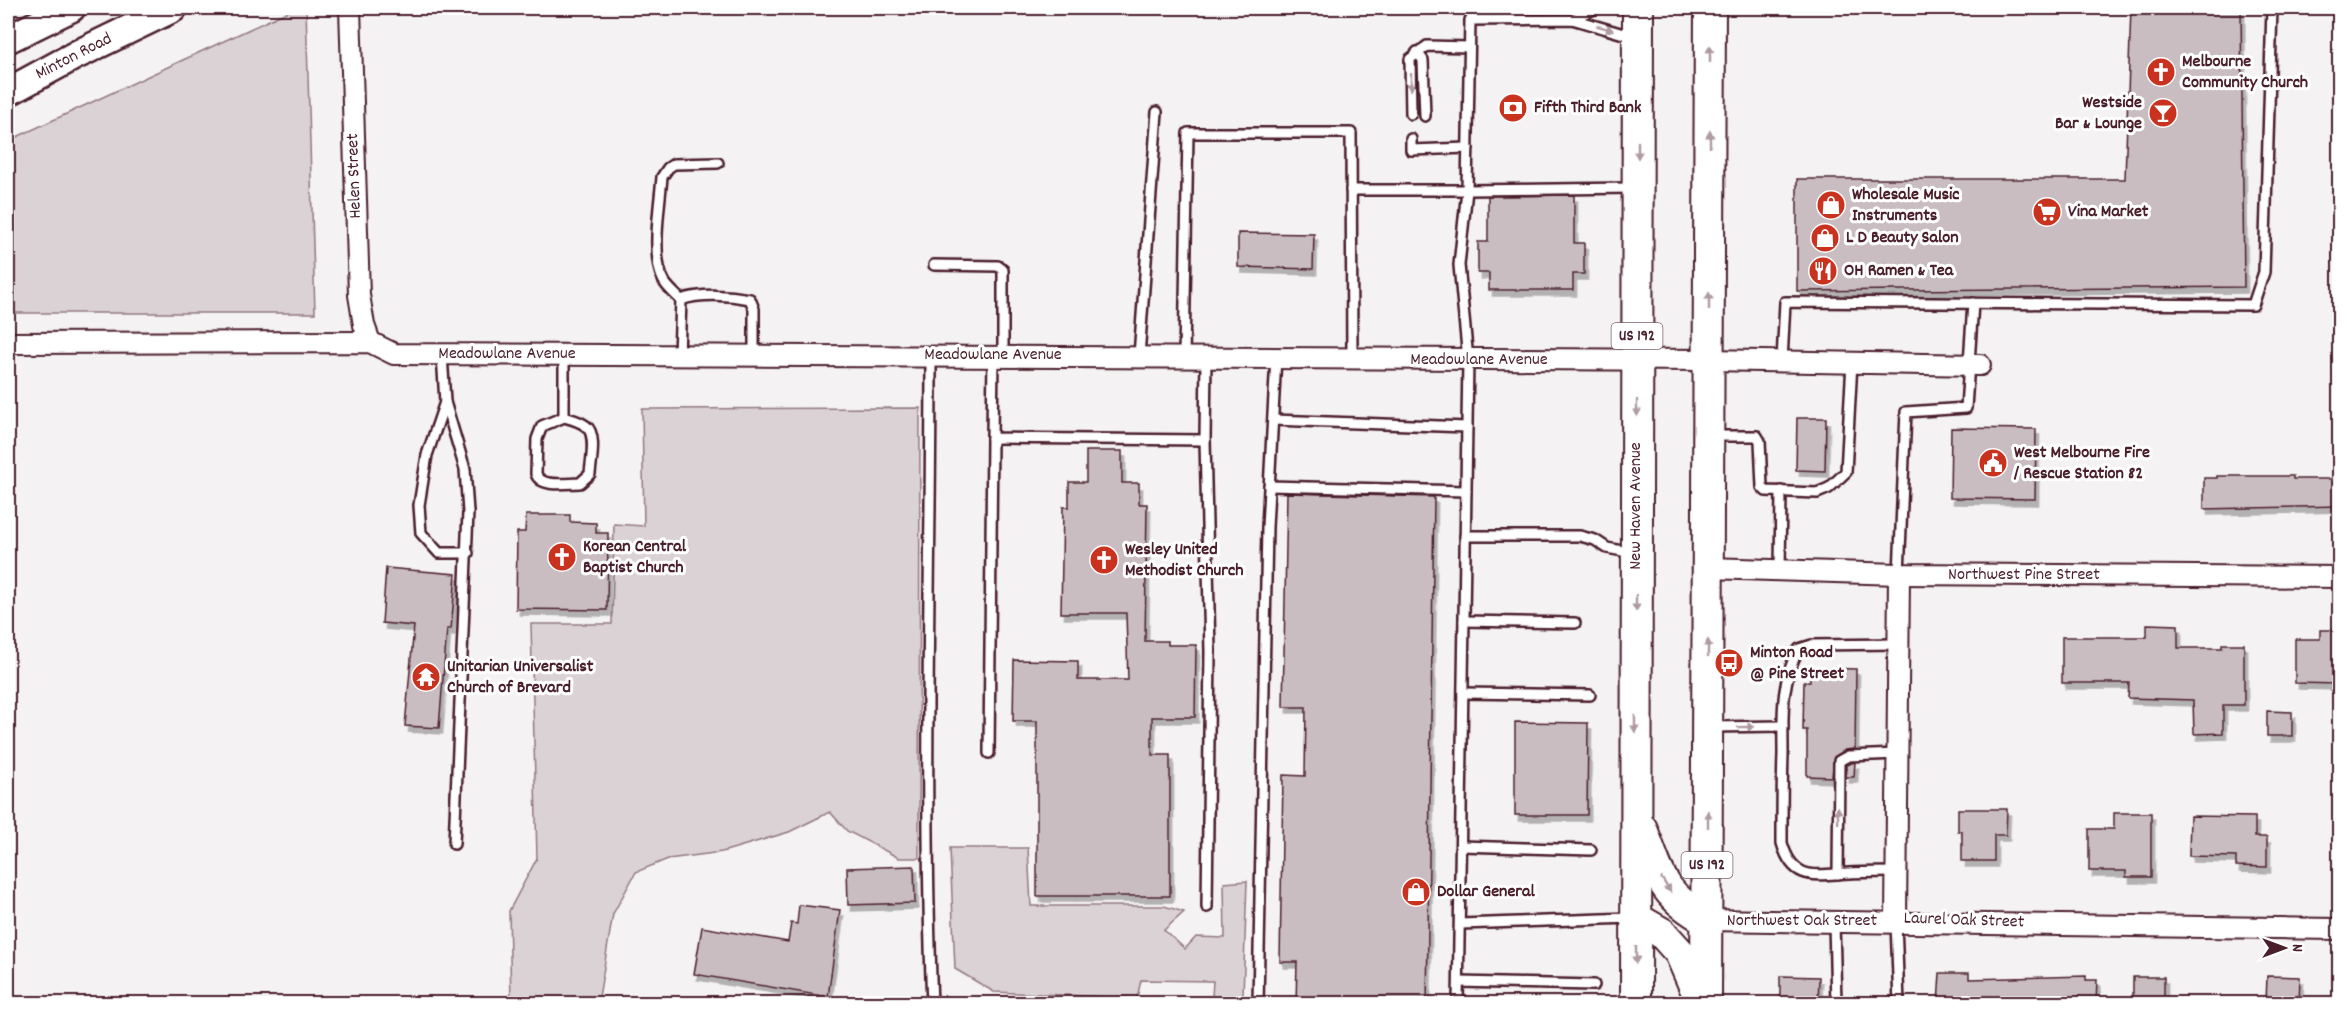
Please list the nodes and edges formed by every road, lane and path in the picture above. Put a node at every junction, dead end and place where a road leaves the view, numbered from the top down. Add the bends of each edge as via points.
1 (71, 8) edge
2 (173, 8) edge
3 (350, 8) edge
4 (1564, 8) edge
5 (1596, 8) edge
6 (1638, 8) edge
7 (1710, 8) edge
8 (2272, 8) edge
9 (1568, 19) junction
10 (1638, 38) junction
11 (8, 39) edge
12 (1469, 47) junction
13 (1417, 52) junction
14 (8, 92) edge
15 (1156, 112) dead end
16 (1411, 114) dead end
17 (1425, 116) dead end
18 (1411, 139) dead end
19 (1467, 148) junction
20 (718, 163) dead end
21 (1638, 188) junction
22 (1351, 190) junction
23 (1467, 190) junction
24 (934, 265) dead end
25 (681, 300) junction
26 (1973, 303) junction
27 (370, 342) junction
28 (8, 343) edge
29 (442, 354) junction
30 (564, 354) junction
31 (679, 354) junction
32 (754, 355) junction
33 (931, 355) junction
34 (998, 355) junction
35 (1139, 356) junction
36 (1184, 357) junction
37 (1206, 357) junction
38 (1276, 357) junction
39 (1352, 358) junction
40 (1468, 360) junction
41 (1637, 360) junction
42 (1708, 360) junction
43 (1782, 361) junction
44 (1852, 362) junction
45 (1975, 365) junction
46 (445, 402) junction
47 (564, 417) junction
48 (1273, 420) junction
49 (1467, 427) junction
50 (1708, 436) junction
51 (992, 438) junction
52 (1205, 441) junction
53 (1269, 486) junction
54 (1466, 491) junction
55 (1781, 491) junction
56 (1466, 536) junction
57 (468, 554) junction
58 (1636, 554) junction
59 (1708, 568) junction
60 (1780, 571) junction
61 (1899, 574) junction
62 (2340, 577) edge
63 (1464, 621) junction
64 (1575, 622) dead end
65 (1899, 644) junction
66 (1463, 693) junction
67 (1590, 694) dead end
68 (1783, 726) junction
69 (1708, 727) junction
70 (989, 753) dead end
71 (1898, 754) junction
72 (1635, 813) junction
73 (453, 844) dead end
74 (1461, 846) junction
75 (1591, 850) dead end
76 (1897, 872) junction
77 (1838, 874) junction
78 (1207, 907) dead end
79 (1636, 918) junction
80 (1707, 920) junction
81 (1834, 921) junction
82 (1896, 922) junction
83 (1460, 924) junction
84 (2340, 929) edge
85 (1459, 982) junction
86 (1594, 985) dead end
87 (932, 1004) edge
88 (1258, 1004) edge
89 (1458, 1004) edge
90 (1636, 1004) edge
91 (1704, 1004) edge
92 (1836, 1004) edge
93 (1899, 1004) edge

1 - 11 main road
2 - 14 main road, Minton Road
3 - 27 street, Helen Street via 359,295
4 - 9 lane
5 - 9 lane
6 - 10 main road, New Haven Avenue / US 192
42 -> 7 main road, US 192
8 - 26 lane via 2264,272 2253,305
9 -> 10 lane
9 - 12 lane via 1470,20
10 -> 21 main road, New Haven Avenue / US 192
12 - 13 lane via 1427,46
12 - 19 lane
13 -> 16 lane via 1410,59
13 - 17 lane via 1423,60
15 - 35 lane
18 - 19 lane via 1411,150 1425,145
19 - 23 lane
20 - 25 lane via 674,164 662,177 659,265 664,282
21 - 23 lane
21 - 41 main road, New Haven Avenue / US 192
22 - 23 lane
22 - 36 lane via 1351,133 1188,133
22 - 39 lane
23 - 40 lane via 1459,265
24 - 34 lane via 998,266 1004,270
25 - 31 lane
25 - 32 lane via 750,299 754,309
26 - 43 lane via 1785,302
26 - 45 lane
27 - 28 street, Meadowlane Avenue
27 - 29 street, Meadowlane Avenue via 394,354
29 - 30 street, Meadowlane Avenue
29 - 46 lane
30 - 31 street, Meadowlane Avenue
30 - 47 lane
31 - 32 street, Meadowlane Avenue
32 - 33 street, Meadowlane Avenue
33 - 34 street, Meadowlane Avenue
33 - 87 lane via 928,779
34 - 35 street, Meadowlane Avenue
34 - 51 lane
35 - 36 street, Meadowlane Avenue
36 - 37 street, Meadowlane Avenue
37 - 38 street, Meadowlane Avenue
37 - 52 lane
38 - 39 street, Meadowlane Avenue
38 - 48 lane
39 - 40 street, Meadowlane Avenue
40 - 41 street, Meadowlane Avenue
40 - 49 lane
41 - 42 street, Meadowlane Avenue
41 -> 58 main road, New Haven Avenue / US 192
42 - 43 street, Meadowlane Avenue
42 - 50 main road, US 192
43 - 44 street, Meadowlane Avenue
44 - 45 street, Meadowlane Avenue
44 - 55 lane via 1846,472 1829,488 1817,492
45 - 61 lane via 1966,408 1906,412
46 - 57 lane via 465,469
46 - 57 lane via 427,455 418,505 421,534 439,553
47 - 47 lane via 542,426 537,439 536,474 543,483 580,483 590,474 592,435 589,429
48 - 49 lane
48 - 53 lane
49 - 54 lane
50 - 55 lane via 1757,436 1762,487 1766,491
50 - 59 main road, US 192
51 - 52 lane
51 - 70 lane
52 - 78 lane via 1210,651
53 - 54 lane
53 - 88 lane
54 - 56 lane
55 - 60 lane
56 - 58 lane via 1580,536 1607,548
56 - 63 lane
57 - 73 lane
58 -> 72 main road, New Haven Avenue / US 192
59 - 60 street, Northwest Pine Street
69 -> 59 main road, US 192
60 - 61 street, Northwest Pine Street
61 - 62 street, Northwest Pine Street
61 - 65 street, Laurel Oak Street
63 - 64 lane
63 - 66 lane
65 - 68 lane via 1827,644 1799,649 1786,682
65 - 71 street, Laurel Oak Street
66 - 67 lane
66 - 74 lane
69 -> 68 lane
68 - 77 lane via 1782,843 1786,858 1795,869 1807,874
80 -> 69 main road, US 192
71 - 76 street, Laurel Oak Street
77 -> 71 lane via 1839,761 1860,754
72 - 79 main road, New Haven Avenue / US 192
72 -> 80 main road via 1664,886 1684,908
74 - 75 lane
74 - 83 lane
76 - 77 lane
76 - 82 street, Laurel Oak Street
79 - 83 lane
79 -> 90 main road, New Haven Avenue / US 192
79 - 91 main road via 1662,933 1680,952
80 - 81 street, Northwest Oak Street
80 - 91 main road, US 192
81 - 82 street, Northwest Oak Street
81 - 92 lane
82 - 84 street, Laurel Oak Street
82 - 93 lane
83 - 85 lane
85 - 86 lane
85 - 89 lane

